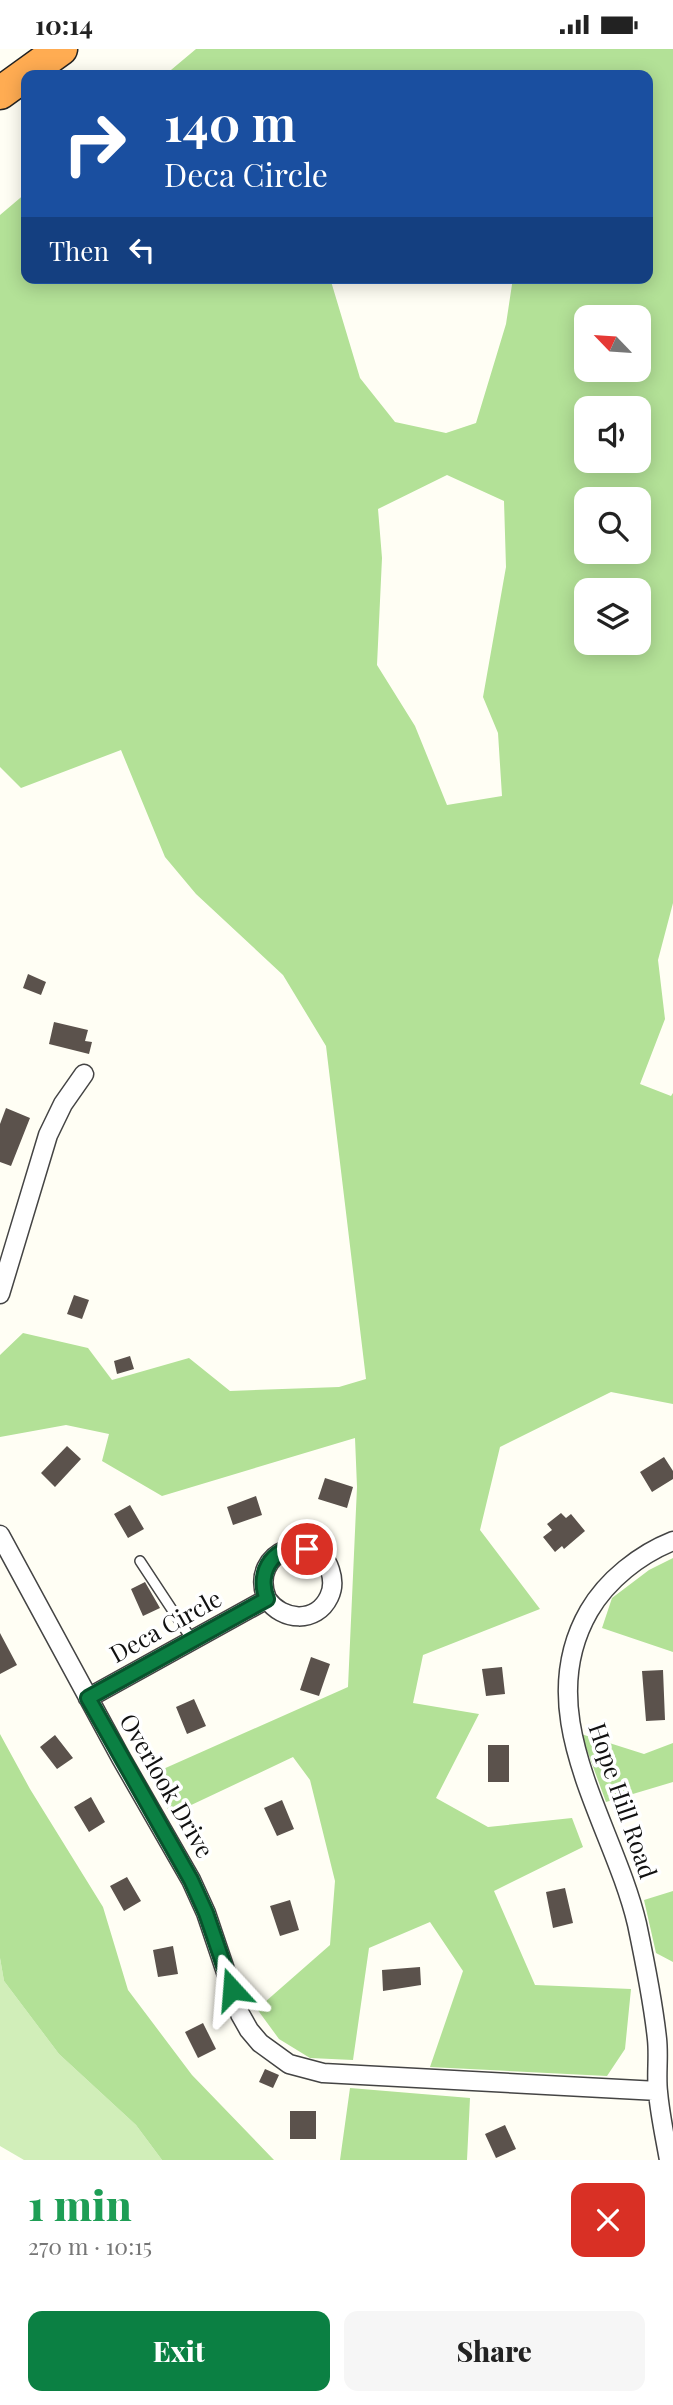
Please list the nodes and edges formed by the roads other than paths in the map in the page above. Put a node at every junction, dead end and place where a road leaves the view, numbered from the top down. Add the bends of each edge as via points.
1 (61, 49) edge
2 (32, 70) edge
3 (21, 78) edge
4 (0, 93) edge
5 (84, 1074) dead end
6 (0, 1294) edge
7 (0, 1535) edge
8 (673, 1541) edge
9 (140, 1561) dead end
10 (267, 1599) dead end
11 (192, 1640) junction
12 (88, 1698) junction
13 (658, 2091) junction
14 (669, 2160) edge

1 - 2 highway
3 - 4 highway
5 - 6 street via 48,1135
7 - 12 street, Overlook Drive
8 - 13 street, Hope Hill Road via 615,1578 593,1605 572,1653 567,1688 578,1758 636,1923 653,2008
9 - 11 lane
10 - 11 street, Deca Circle
11 - 12 street, Deca Circle
12 - 13 street, Overlook Drive via 191,1880 240,2014 274,2055 323,2073
13 - 14 street, Hope Hill Road

